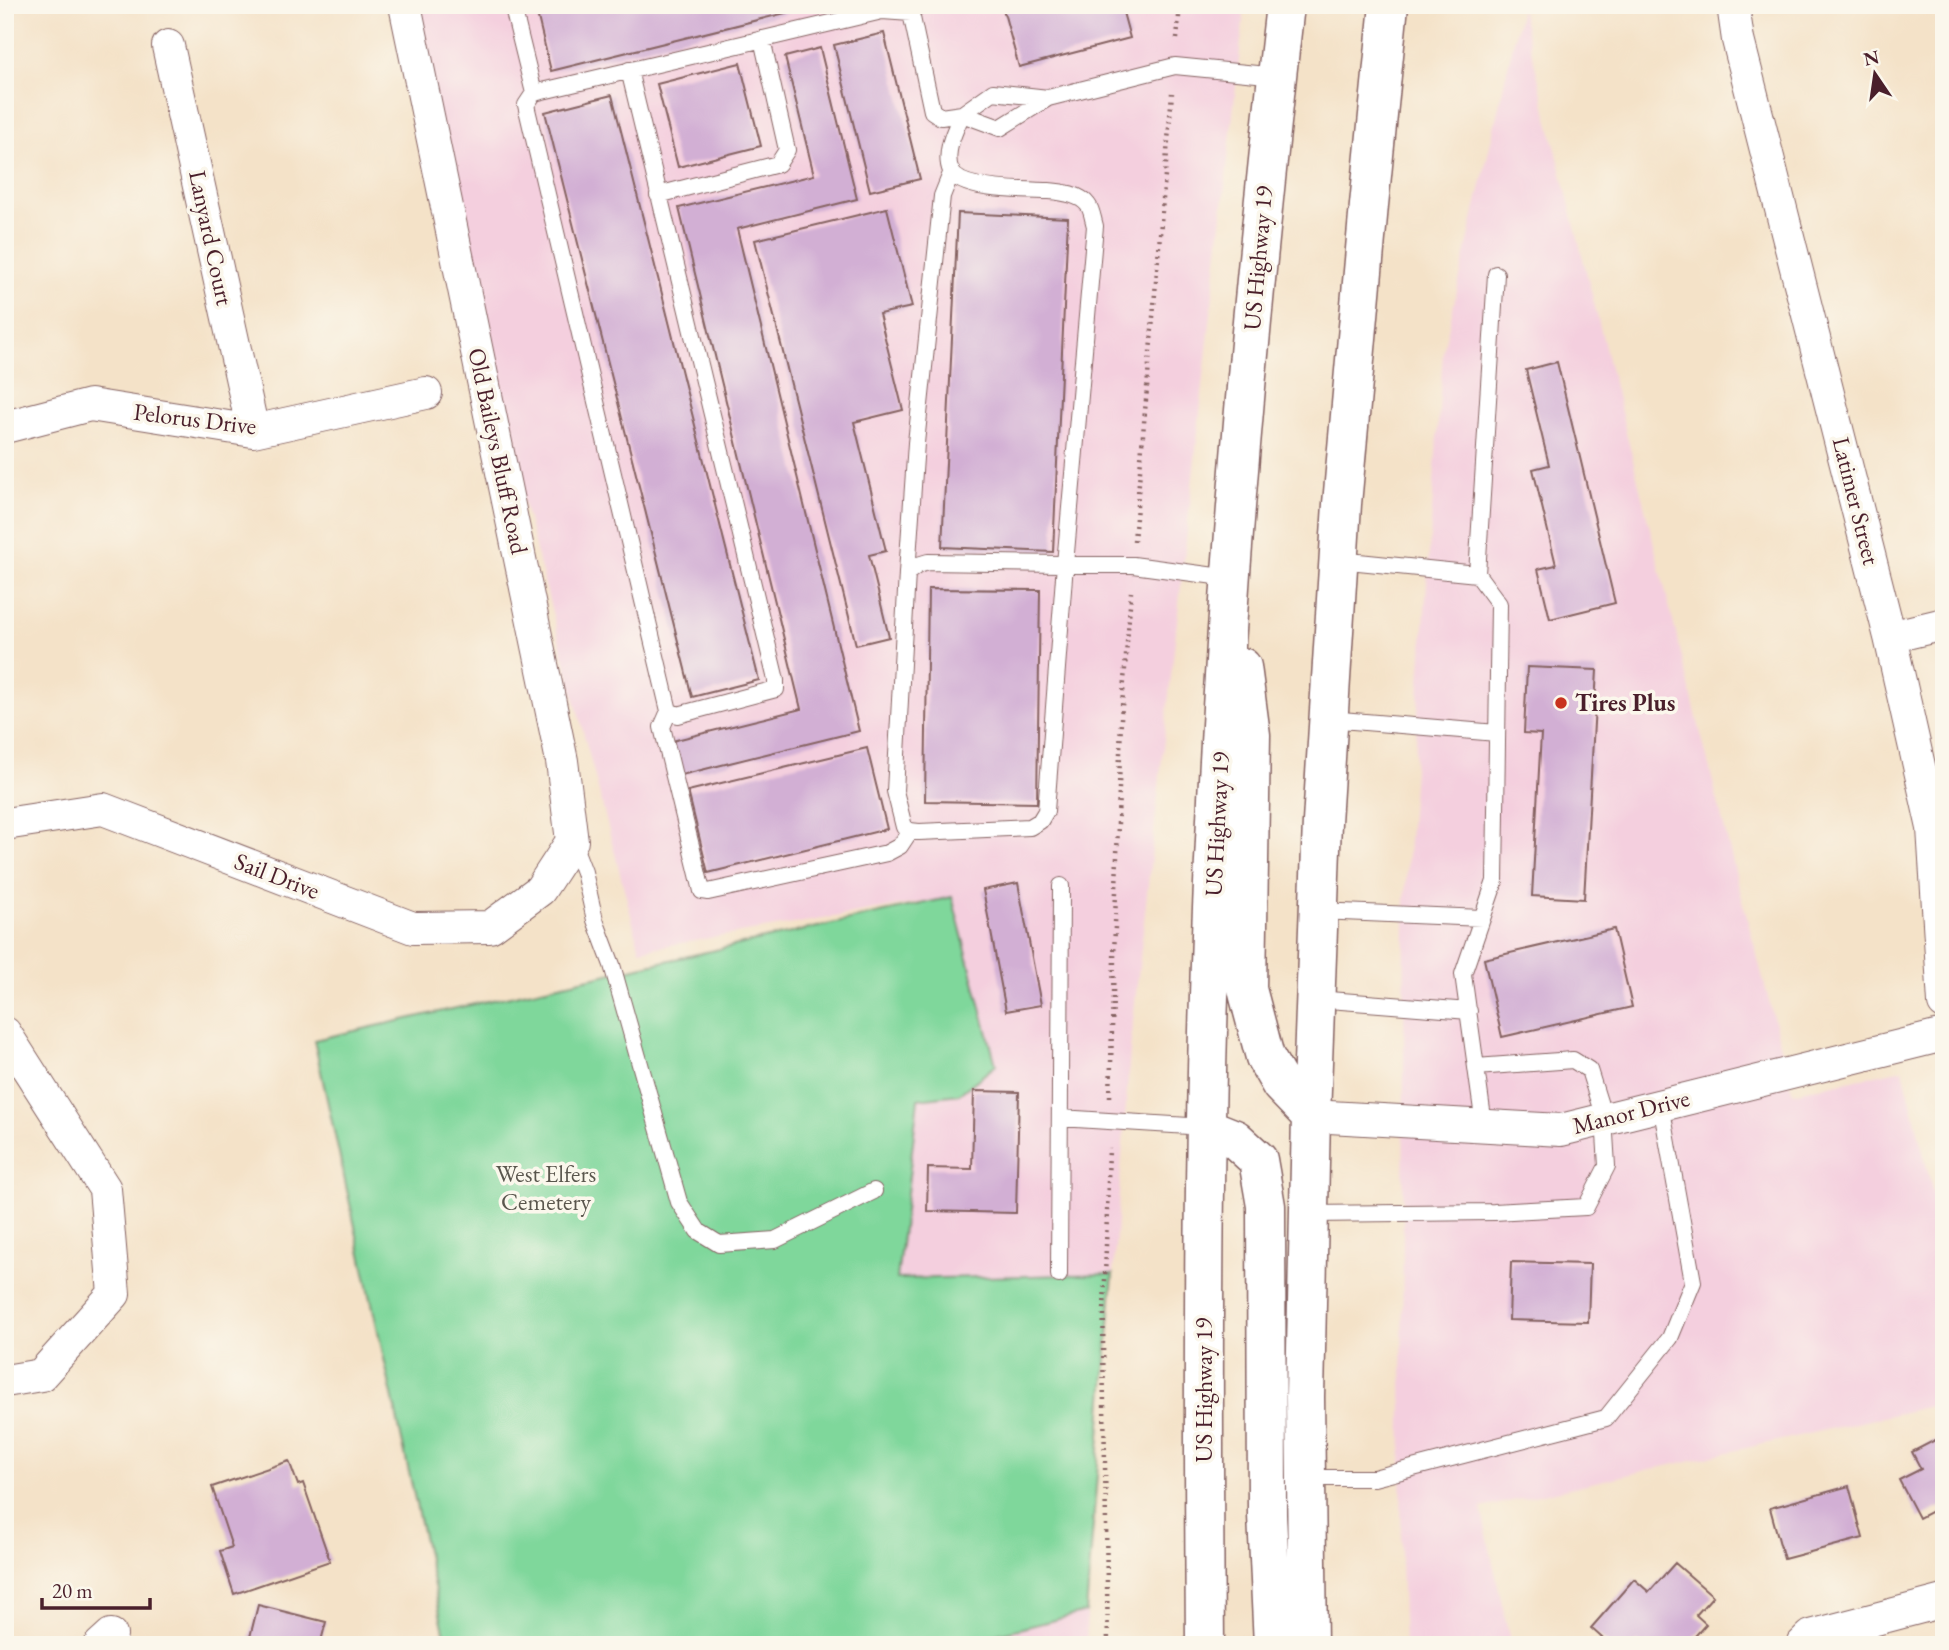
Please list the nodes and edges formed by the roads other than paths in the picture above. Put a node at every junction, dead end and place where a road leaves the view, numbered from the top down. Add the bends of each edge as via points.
1 (405, 5) edge
2 (510, 5) edge
3 (1285, 5) edge
4 (1389, 5) edge
5 (1733, 5) edge
6 (914, 9) edge
7 (762, 39) junction
8 (168, 46) dead end
9 (629, 70) junction
10 (1277, 76) junction
11 (534, 93) junction
12 (1048, 98) junction
13 (962, 114) junction
14 (951, 172) junction
15 (659, 195) junction
16 (1496, 274) dead end
17 (426, 393) dead end
18 (5, 427) edge
19 (253, 431) junction
20 (1339, 561) junction
21 (1065, 564) junction
22 (907, 573) junction
23 (1477, 574) junction
24 (1231, 578) junction
25 (1944, 624) edge
26 (1890, 637) junction
27 (669, 711) junction
28 (1329, 719) junction
29 (1497, 733) junction
30 (5, 824) edge
31 (910, 831) junction
32 (572, 841) junction
33 (1061, 886) dead end
34 (1319, 911) junction
35 (1482, 918) junction
36 (1316, 999) junction
37 (1944, 1003) edge
38 (1469, 1011) junction
39 (5, 1032) edge
40 (1944, 1035) edge
41 (1476, 1068) junction
42 (1661, 1105) junction
43 (1311, 1116) junction
44 (1060, 1118) junction
45 (1604, 1118) junction
46 (1484, 1125) junction
47 (1205, 1128) junction
48 (874, 1191) dead end
49 (1309, 1214) junction
50 (1059, 1275) dead end
51 (5, 1381) edge
52 (1306, 1478) junction
53 (1944, 1601) edge
54 (1205, 1645) edge
55 (1273, 1645) edge
56 (1308, 1645) edge
57 (1802, 1645) edge

1 - 32 street, Old Baileys Bluff Road via 562,761
2 - 11 lane
3 - 10 highway, US Highway 19
4 - 20 highway
5 - 26 street, Latimer Street via 1738,40
6 - 7 lane via 883,10
6 - 13 lane via 932,111 941,117
7 - 9 lane
7 - 15 lane via 787,150 778,164
8 - 19 street, Lanyard Court
9 - 11 lane
9 - 15 lane
10 - 12 lane via 1175,66
10 - 24 highway, US Highway 19
11 - 27 lane via 526,105
12 - 13 lane via 993,92
12 - 13 lane via 1000,128
13 - 14 lane via 952,137
14 - 21 lane via 974,186 1065,192 1082,200 1092,215 1095,226
14 - 22 lane via 942,196
15 - 27 lane via 776,680 776,689 678,715
16 - 23 lane
17 - 19 street, Pelorus Drive
18 - 19 street, Pelorus Drive via 90,405
20 - 23 lane
20 - 28 highway
21 - 22 lane via 929,562
21 - 24 lane via 1133,565
21 - 31 lane via 1046,811 1030,827
22 - 31 lane via 895,791 904,827
23 - 29 lane via 1499,604
24 - 43 highway via 1251,735 1247,989 1265,1056 1281,1085
24 - 47 highway, US Highway 19 via 1216,820
25 - 26 street
26 - 37 street, Latimer Street via 1933,828
27 - 31 lane via 662,727 702,891 887,853 900,846
28 - 29 lane
28 - 34 highway
29 - 35 lane via 1494,881
30 - 32 street, Sail Drive via 103,809 413,928 490,927 540,890
32 - 48 lane via 679,1202 698,1231 719,1244 775,1240
33 - 44 lane
34 - 35 lane
34 - 36 highway
35 - 38 lane via 1463,974
36 - 38 lane
36 - 43 highway
38 - 41 lane
39 - 51 street via 104,1189 114,1294 41,1375
40 - 42 street, Manor Drive
41 - 45 lane via 1573,1060 1590,1070
41 - 46 lane
42 - 45 street, Manor Drive
42 - 52 lane via 1693,1282 1670,1338 1606,1418 1374,1478
43 - 46 street, Manor Drive
43 - 49 highway
44 - 47 lane
44 - 50 lane
45 - 46 street, Manor Drive via 1561,1130
45 - 49 lane via 1607,1166 1586,1207
47 - 54 highway, US Highway 19
47 - 55 highway via 1235,1139 1258,1160 1266,1206 1267,1515
49 - 52 highway
52 - 56 highway
53 - 57 street via 1811,1636

